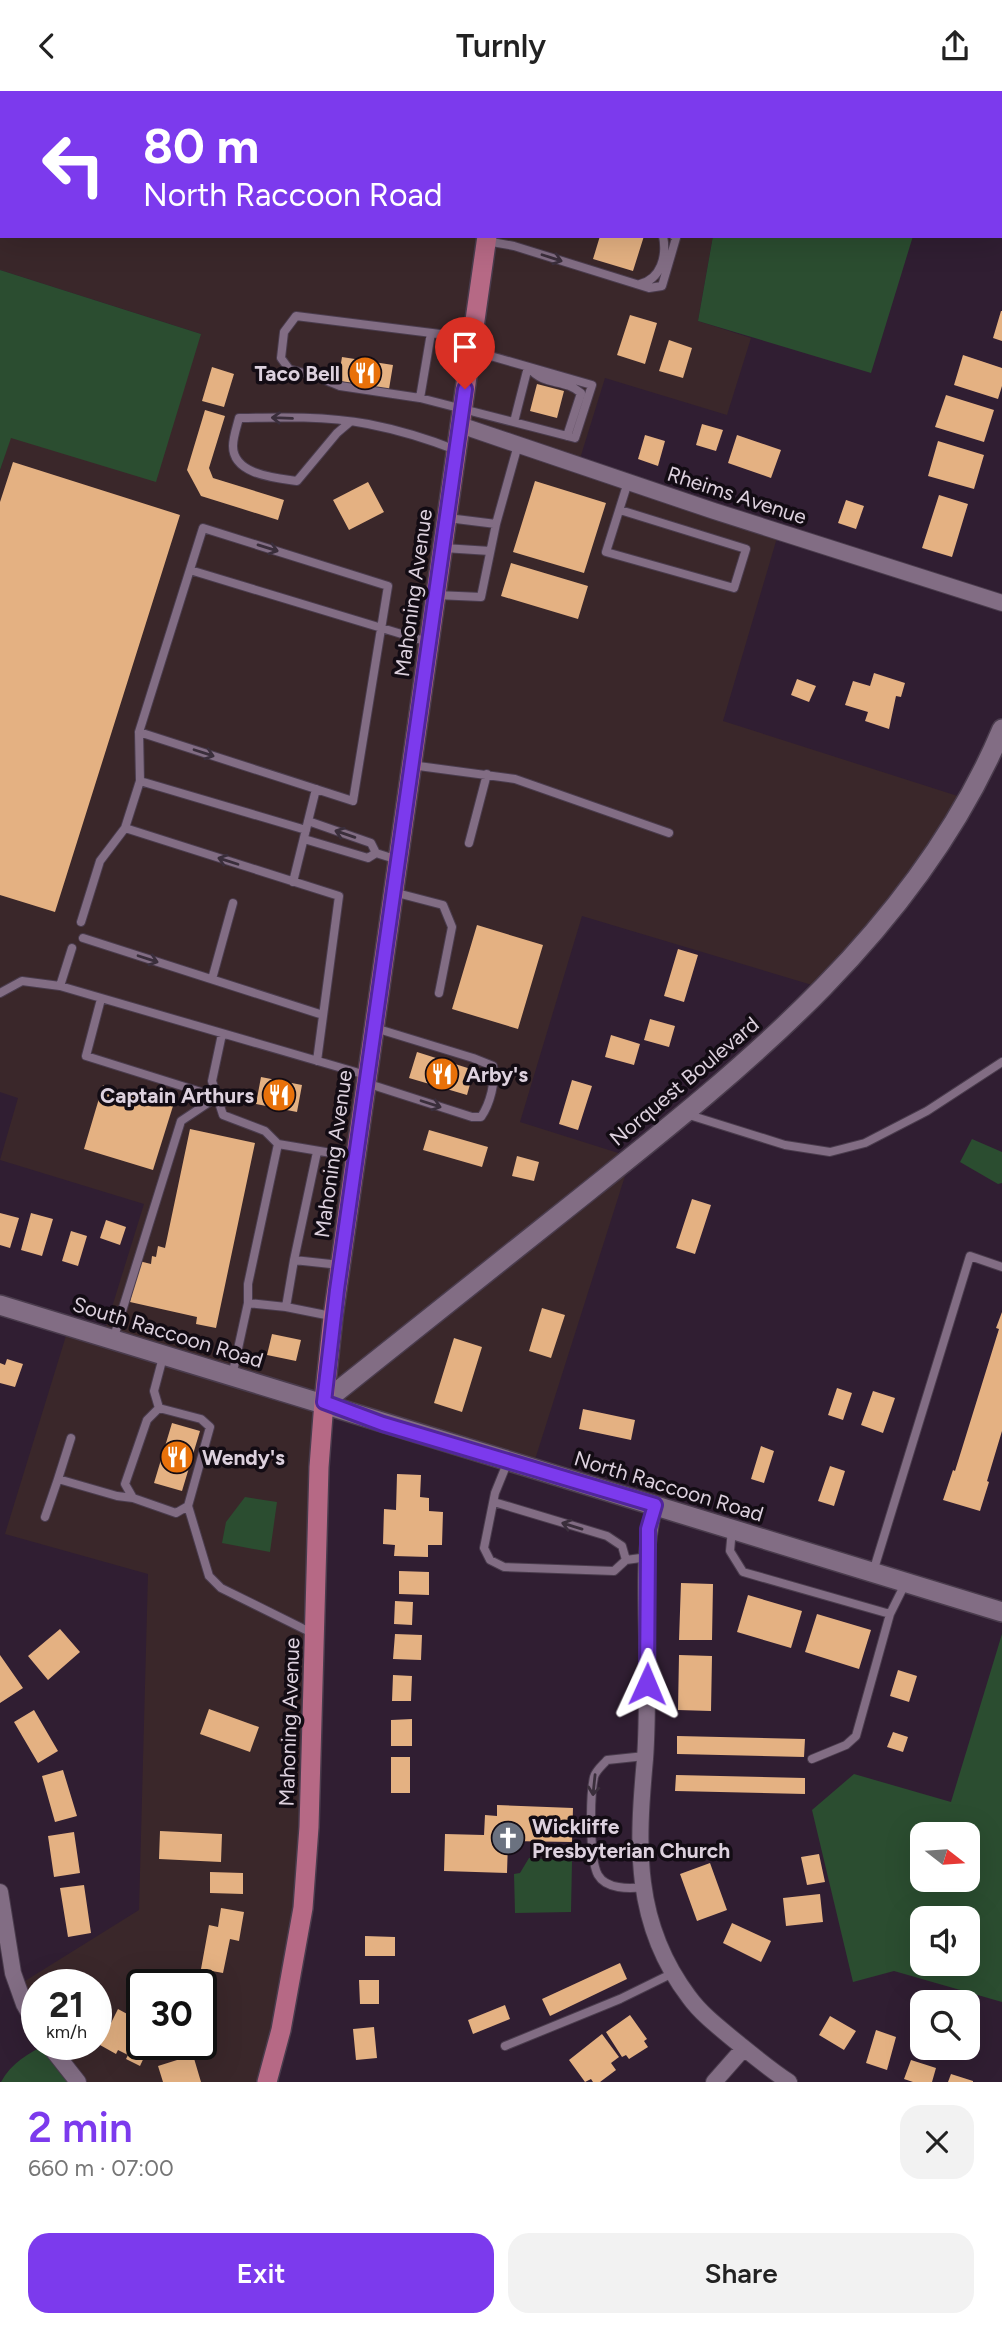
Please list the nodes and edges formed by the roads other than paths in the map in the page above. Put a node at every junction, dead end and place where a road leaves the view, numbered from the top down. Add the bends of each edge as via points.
1 (663, 238) edge
2 (676, 238) edge
3 (486, 239) edge
4 (637, 284) junction
5 (431, 333) junction
6 (471, 344) junction
7 (528, 367) junction
8 (420, 398) junction
9 (461, 417) junction
10 (350, 422) junction
11 (514, 422) junction
12 (567, 436) junction
13 (518, 445) junction
14 (456, 450) junction
15 (628, 482) junction
16 (620, 510) junction
17 (447, 517) junction
18 (496, 524) junction
19 (443, 548) junction
20 (490, 551) junction
21 (190, 570) junction
22 (436, 594) junction
23 (1002, 603) edge
24 (382, 628) junction
25 (429, 642) junction
26 (1002, 729) edge
27 (139, 732) junction
28 (411, 765) junction
29 (487, 774) junction
30 (140, 781) junction
31 (316, 789) junction
32 (125, 828) junction
33 (306, 830) junction
34 (669, 832) dead end
35 (469, 843) dead end
36 (376, 853) junction
37 (398, 860) junction
38 (293, 882) junction
39 (393, 892) junction
40 (233, 903) dead end
41 (81, 922) dead end
42 (83, 939) dead end
43 (72, 948) dead end
44 (212, 979) junction
45 (60, 986) junction
46 (0, 993) edge
47 (439, 993) dead end
48 (101, 999) junction
49 (323, 1015) junction
50 (374, 1028) junction
51 (222, 1034) junction
52 (317, 1061) junction
53 (1002, 1062) edge
54 (366, 1079) junction
55 (217, 1097) junction
56 (683, 1113) junction
57 (278, 1144) junction
58 (317, 1152) junction
59 (355, 1157) junction
60 (294, 1260) junction
61 (340, 1265) junction
62 (1002, 1267) edge
63 (248, 1303) junction
64 (0, 1305) edge
65 (286, 1307) junction
66 (333, 1317) junction
67 (113, 1340) junction
68 (164, 1355) junction
69 (232, 1376) junction
70 (324, 1402) junction
71 (159, 1408) junction
72 (71, 1438) dead end
73 (508, 1461) junction
74 (58, 1479) junction
75 (133, 1498) junction
76 (494, 1502) junction
77 (655, 1505) junction
78 (188, 1506) junction
79 (45, 1517) dead end
80 (732, 1529) junction
81 (648, 1557) junction
82 (626, 1560) junction
83 (873, 1572) junction
84 (906, 1582) junction
85 (1002, 1612) edge
86 (890, 1614) junction
87 (314, 1634) junction
88 (645, 1756) junction
89 (812, 1759) dead end
90 (643, 1887) junction
91 (0, 1892) edge
92 (673, 1973) junction
93 (21, 1996) edge
94 (505, 2046) dead end
95 (744, 2048) junction
96 (61, 2060) edge
97 (78, 2082) edge
98 (267, 2082) edge
99 (714, 2082) edge
100 (789, 2082) edge

1 - 4 lane via 660,269
2 - 4 lane via 662,286
3 -> 4 lane
3 - 6 main road, Mahoning Avenue
5 - 6 lane
5 - 8 lane
5 - 8 lane via 296,316 284,332 281,358 289,369 340,386
6 - 7 lane
6 - 9 main road, Mahoning Avenue
7 - 11 lane
7 - 12 lane via 537,378 581,393
7 - 12 lane via 592,385 575,438
8 - 9 lane
9 - 11 lane
9 - 13 street, Rheims Avenue
9 - 14 main road, Mahoning Avenue
10 -> 10 lane via 239,418 233,447 237,461 251,471 297,481
10 - 14 lane via 418,436
11 - 12 lane
13 - 15 street, Rheims Avenue
13 - 18 lane
14 - 17 main road, Mahoning Avenue
15 - 16 lane
15 - 23 street, Rheims Avenue
16 - 16 lane via 606,552 734,588 746,549
17 - 18 lane
17 - 19 main road, Mahoning Avenue
18 - 20 lane
19 - 20 lane
19 - 22 main road, Mahoning Avenue
20 - 22 lane via 481,597
21 - 24 lane
21 -> 24 lane via 203,528 388,586
21 - 27 lane
22 - 25 main road, Mahoning Avenue
24 - 25 lane
24 - 31 lane via 353,801
25 - 28 main road, Mahoning Avenue
26 - 56 street, Norquest Boulevard via 933,856 895,907 814,997
27 - 30 lane
27 -> 31 lane
28 - 29 lane
28 - 37 main road, Mahoning Avenue
29 - 34 lane via 515,779
29 - 35 lane
30 - 32 lane
30 - 33 lane
31 - 33 lane
38 -> 32 lane
32 - 41 lane via 100,861
33 - 36 lane via 368,858
36 -> 33 lane via 372,843
33 - 38 lane
36 - 37 lane
37 - 39 main road, Mahoning Avenue
38 - 49 lane via 339,896
39 - 47 lane via 443,905 452,927
39 - 50 main road, Mahoning Avenue
40 - 44 lane
42 -> 44 lane
43 - 45 lane
44 - 49 lane
45 - 46 lane via 22,981
45 - 48 lane
48 - 51 lane
48 - 55 lane via 86,1056
49 - 52 lane
50 - 54 main road, Mahoning Avenue
54 -> 50 lane via 481,1117 495,1076 493,1066
51 - 52 lane
51 - 55 lane via 212,1081
52 - 54 lane
53 - 56 lane via 927,1111 865,1143 830,1152 774,1142
54 - 59 main road, Mahoning Avenue
55 - 57 lane via 223,1115 265,1131
55 - 67 lane via 181,1121
56 - 70 street, Norquest Boulevard
57 - 58 lane
57 - 63 lane via 248,1284
58 - 59 lane
58 - 60 lane
59 - 61 main road, Mahoning Avenue
60 - 61 lane
60 - 65 lane
61 - 66 main road, Mahoning Avenue
62 - 83 lane via 970,1256
63 - 65 lane
63 - 69 lane
64 - 67 street, South Raccoon Road
65 - 66 lane
66 - 70 main road, Mahoning Avenue
67 - 68 street, South Raccoon Road
68 - 69 street, South Raccoon Road
68 - 71 lane via 153,1391
69 - 70 street, South Raccoon Road
70 - 73 street, North Raccoon Road
70 - 87 main road, Mahoning Avenue
71 - 75 lane via 147,1420 125,1484
71 - 78 lane via 201,1419 210,1427
72 - 74 lane
73 - 76 lane
73 - 77 street, North Raccoon Road
74 - 75 lane
74 - 79 lane
75 - 78 lane via 176,1513
82 -> 76 lane via 622,1546 607,1536
76 - 82 lane via 484,1548 490,1560 505,1567 614,1571
77 - 80 street, North Raccoon Road
77 - 81 street via 648,1529
78 - 87 lane via 209,1576 221,1588
80 - 83 street, North Raccoon Road
80 - 86 lane via 730,1551 743,1572
81 - 82 lane
81 - 88 street
83 - 84 street, North Raccoon Road
84 - 85 street, North Raccoon Road
84 - 86 lane
86 - 89 lane via 856,1736
87 - 98 main road, Mahoning Avenue via 303,1909 284,2018
88 - 90 street
88 -> 90 lane via 607,1760 595,1773 591,1813 598,1876 627,1890
90 - 92 street via 657,1942
91 - 93 street
92 - 94 lane
92 - 95 street via 709,2020
95 - 99 street
95 - 100 street
96 - 97 street

